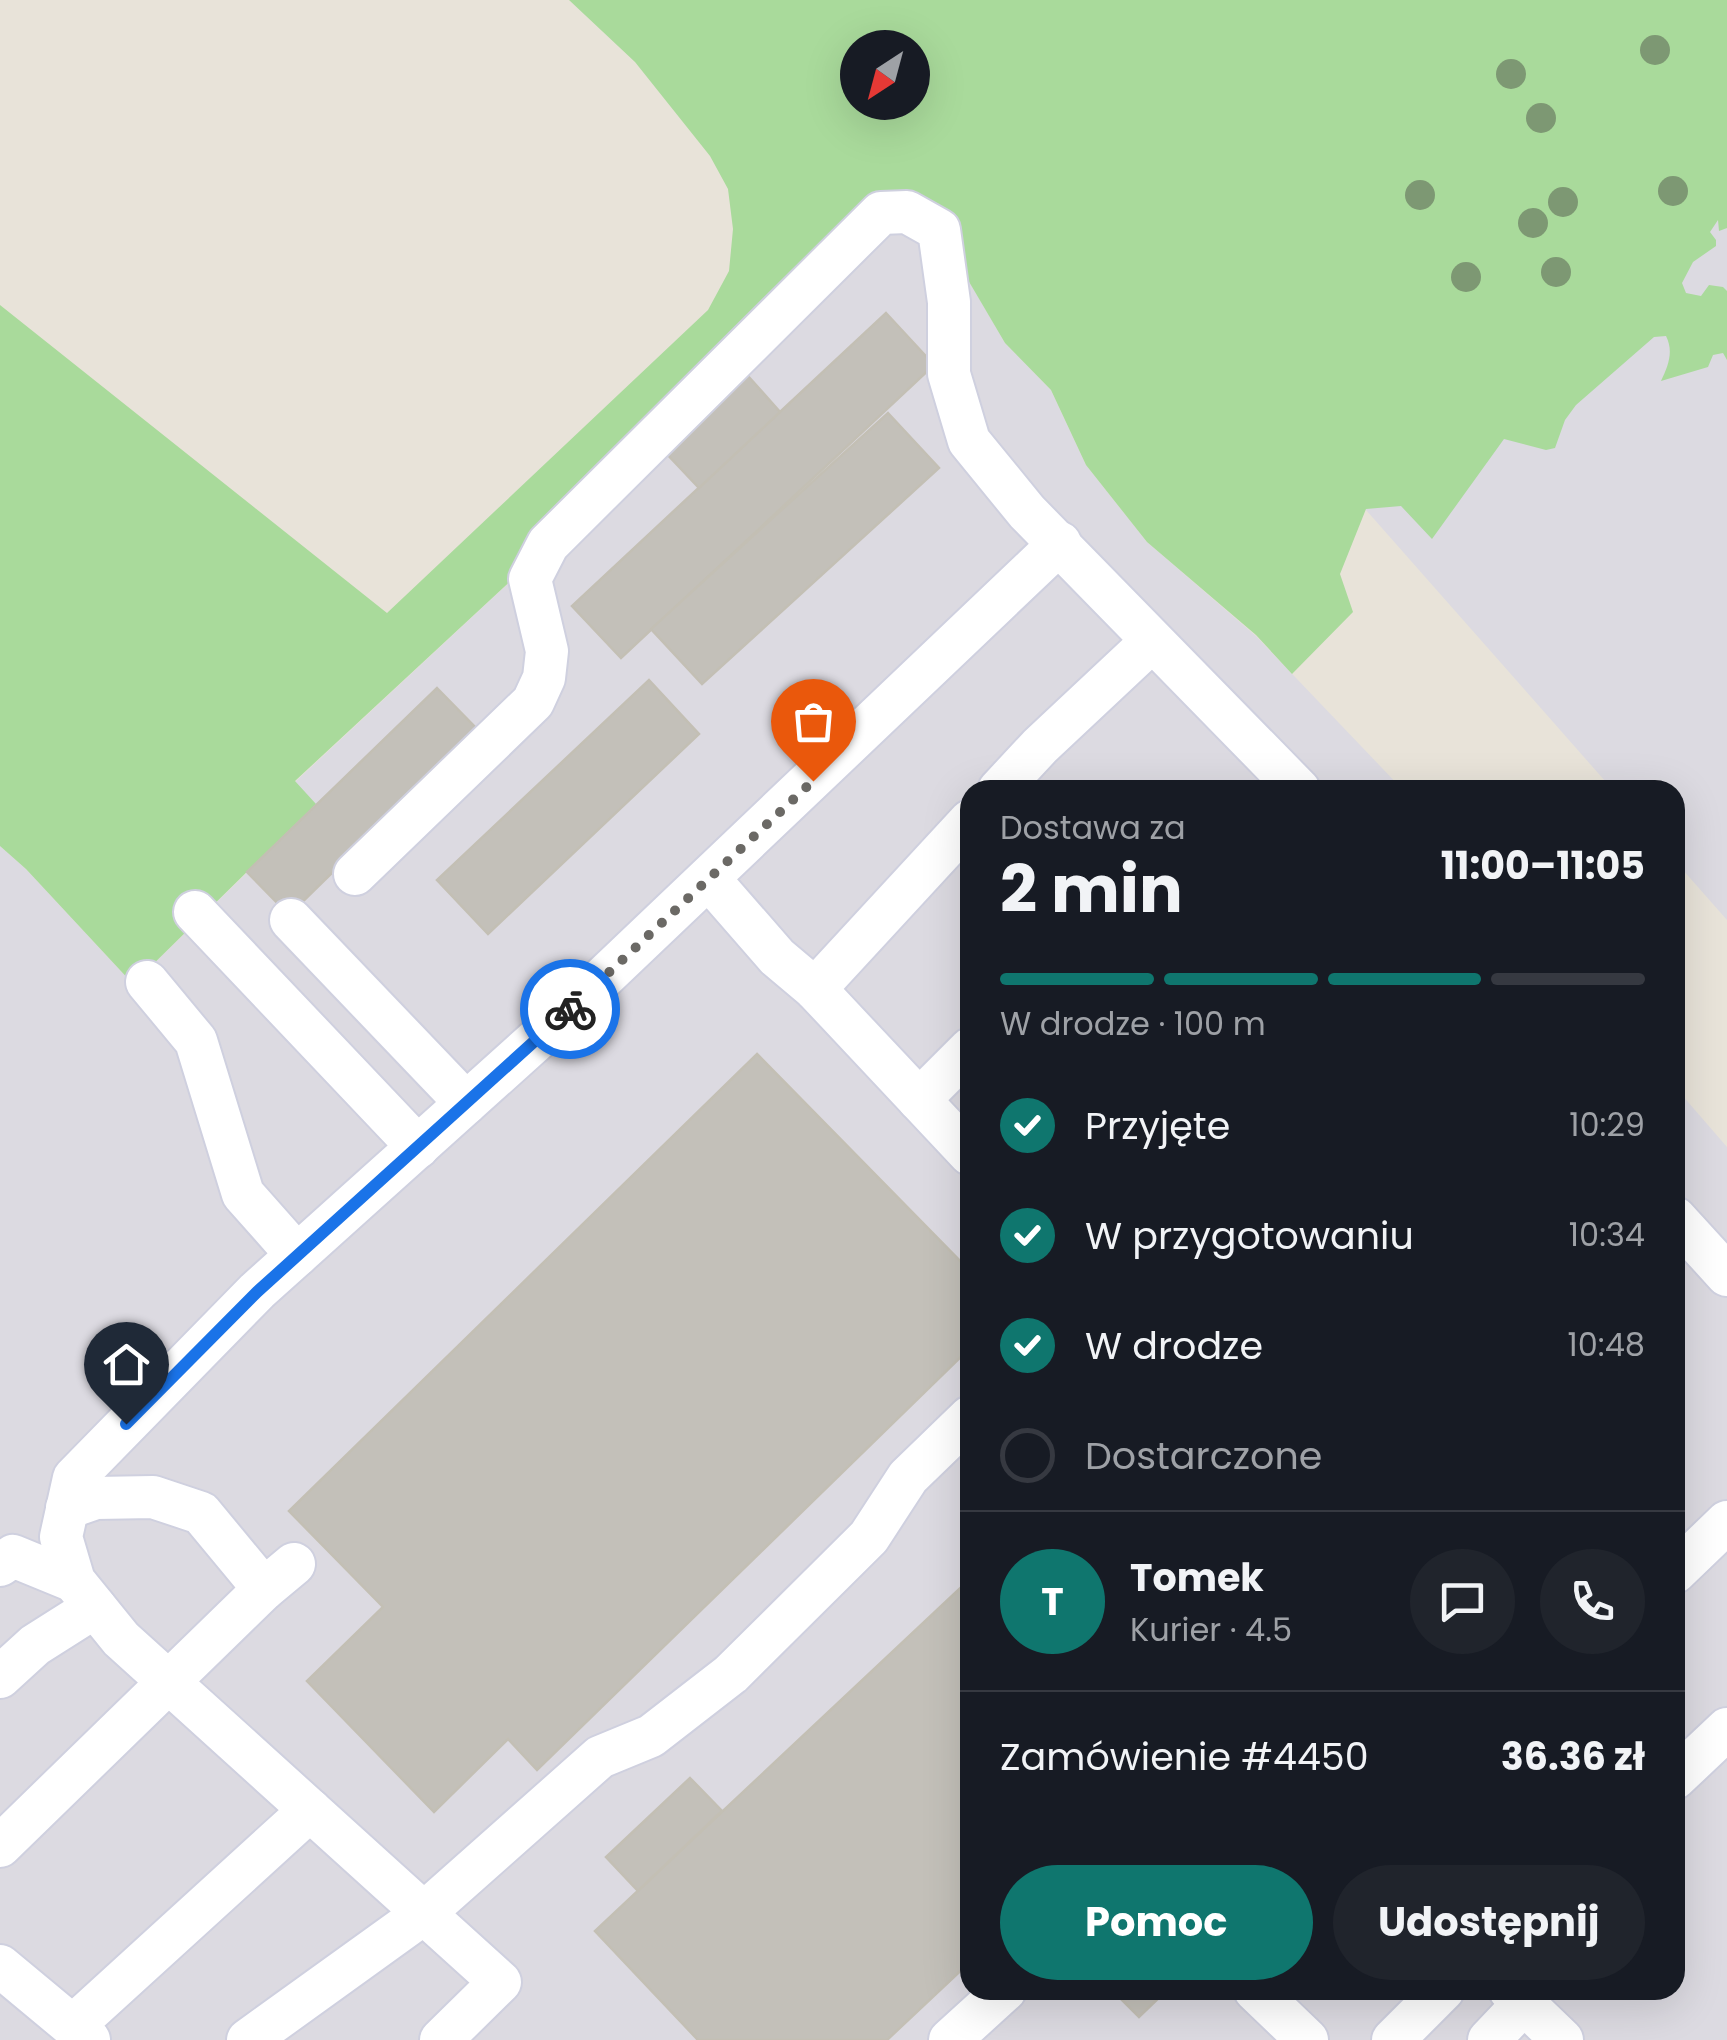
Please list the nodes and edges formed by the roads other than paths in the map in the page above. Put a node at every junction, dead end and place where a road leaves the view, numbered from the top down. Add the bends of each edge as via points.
1 (1060, 543) junction
2 (1152, 642) junction
3 (1008, 780) edge
4 (1289, 780) edge
5 (960, 832) edge
6 (355, 874) dead end
7 (709, 879) junction
8 (195, 912) dead end
9 (292, 920) dead end
10 (148, 982) dead end
11 (815, 989) junction
12 (960, 1059) edge
13 (919, 1100) junction
14 (466, 1103) junction
15 (960, 1143) edge
16 (418, 1146) junction
17 (1685, 1229) edge
18 (297, 1256) junction
19 (1727, 1276) edge
20 (960, 1428) edge
21 (68, 1508) junction
22 (1727, 1522) edge
23 (1685, 1562) edge
24 (0, 1564) edge
25 (84, 1594) junction
26 (0, 1677) edge
27 (168, 1682) junction
28 (1727, 1730) edge
29 (1685, 1769) edge
30 (310, 1810) junction
31 (0, 1846) edge
32 (423, 1914) junction
33 (0, 1966) edge
34 (994, 2000) edge
35 (1265, 2000) edge
36 (1433, 2000) edge
37 (1515, 2000) edge
38 (1522, 2000) edge
39 (81, 2033) edge
40 (248, 2040) edge
41 (440, 2040) edge
42 (950, 2040) edge
43 (1307, 2040) edge
44 (1393, 2040) edge
45 (1489, 2040) edge
46 (1562, 2040) edge

1 - 2 lane
1 - 6 lane via 969,441 949,374 940,230 907,212 881,213 548,544 530,579 546,650 544,678 532,702
1 - 7 lane
2 - 3 lane
2 - 4 lane
5 - 11 lane
7 - 11 lane
7 - 14 lane
8 - 16 lane
9 - 14 lane
10 - 18 lane via 196,1041 243,1194
11 - 13 lane
12 - 13 lane
13 - 15 lane
14 - 16 lane
16 - 18 lane
17 - 19 lane
18 - 21 lane via 74,1478
20 - 32 lane via 908,1477 869,1536 730,1674 652,1736 600,1757
21 - 25 lane via 61,1537
21 - 27 lane via 96,1498 152,1497 201,1513 279,1577
22 - 23 lane
24 - 25 lane via 13,1556
25 - 26 lane
25 - 27 lane
27 - 30 lane
27 - 31 lane
28 - 29 lane
30 - 32 lane
30 - 39 lane
32 - 40 lane
32 - 41 lane via 500,1982
33 - 39 lane
34 - 42 lane
35 - 43 lane
36 - 44 lane
37 - 45 lane
38 - 46 lane

